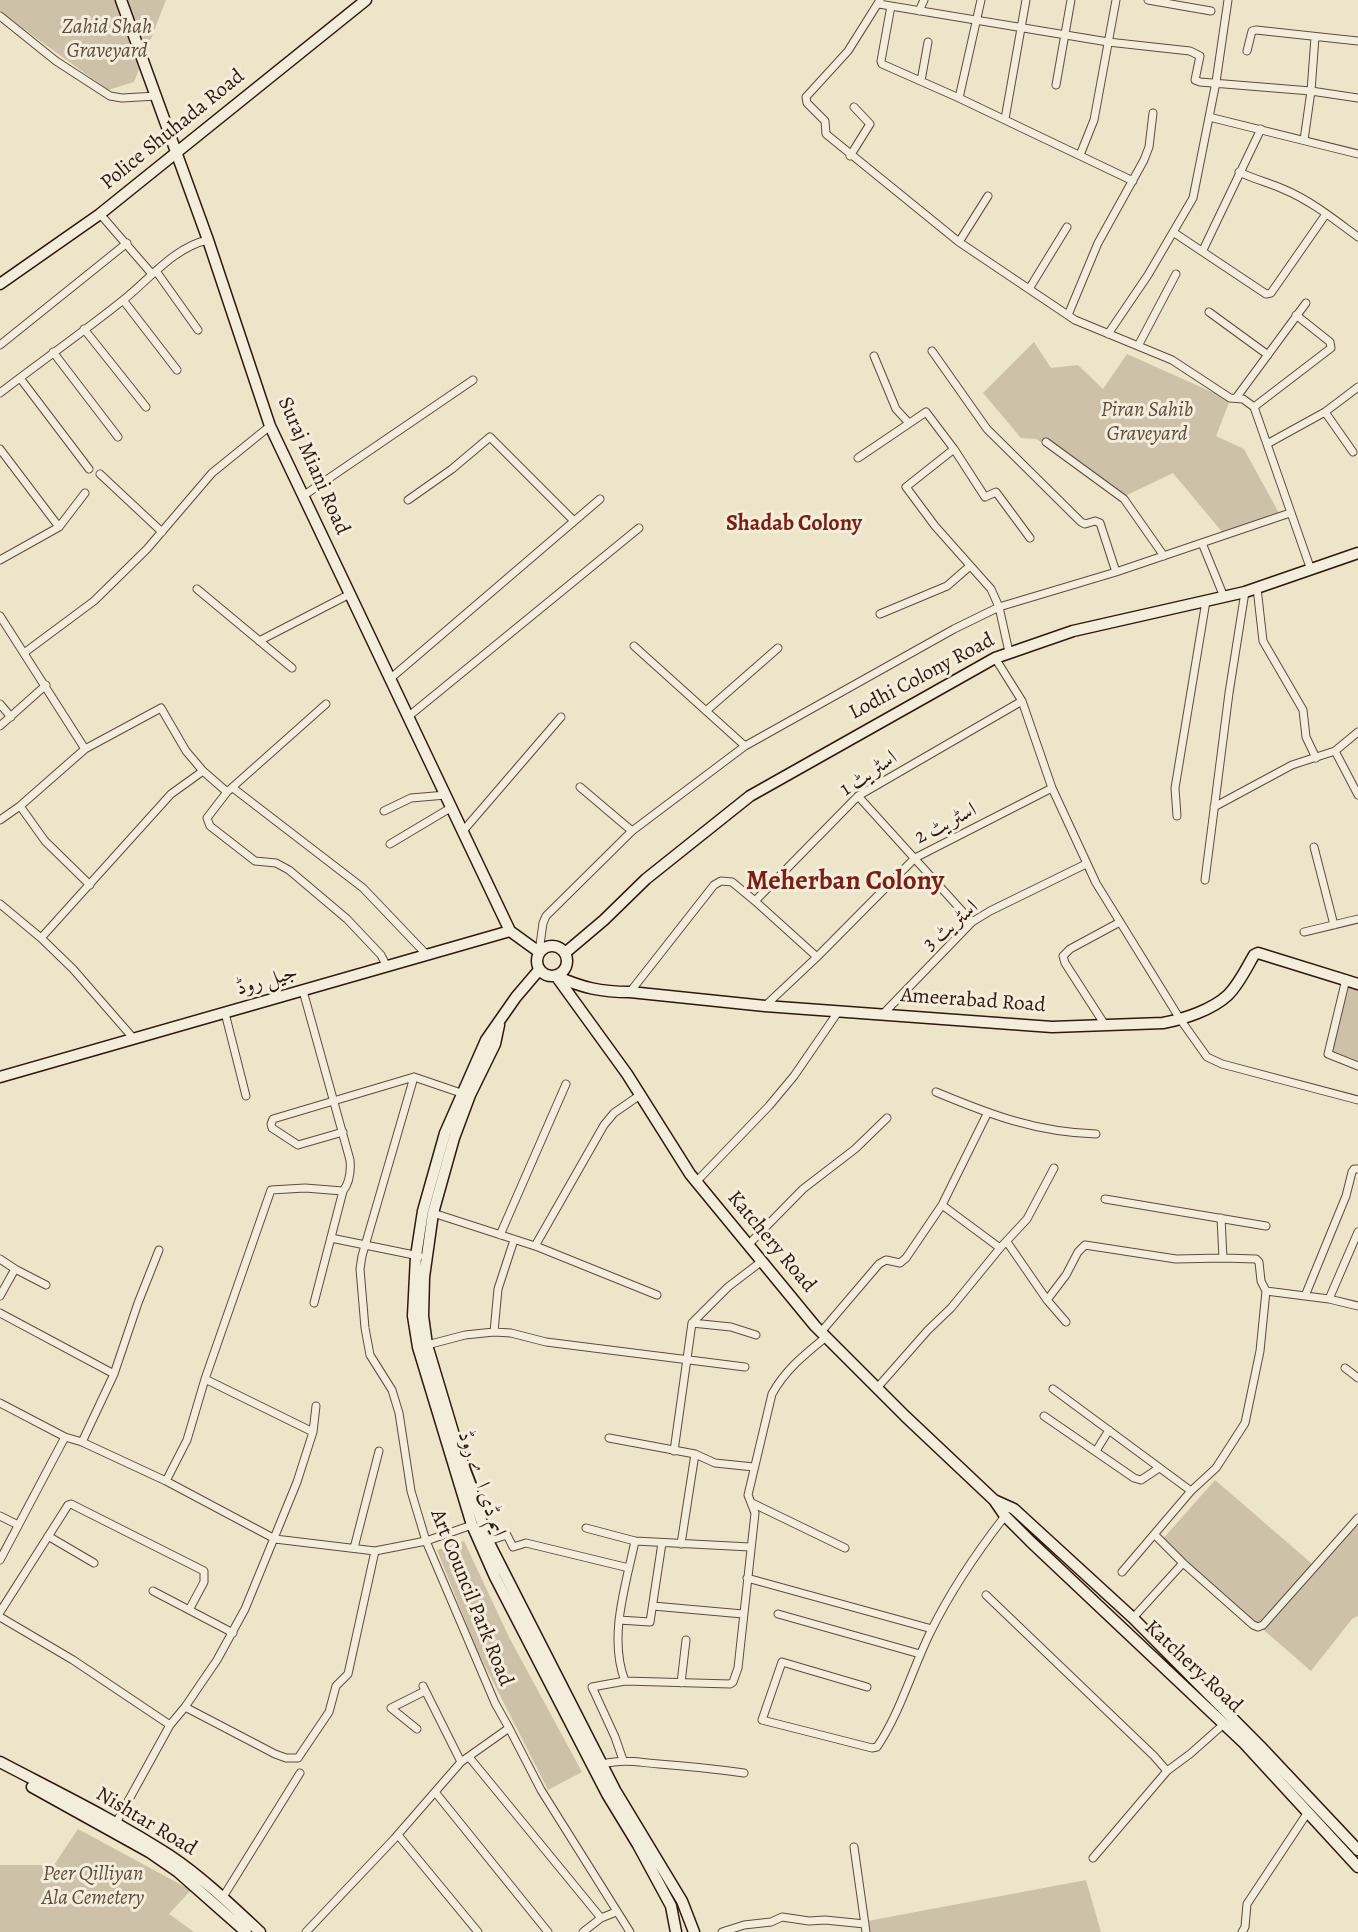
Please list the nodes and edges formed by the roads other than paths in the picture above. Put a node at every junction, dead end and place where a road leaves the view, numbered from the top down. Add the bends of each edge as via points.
1 (121, 0) edge
2 (366, 0) edge
3 (924, 0) edge
4 (981, 0) edge
5 (1026, 0) edge
6 (1071, 0) edge
7 (1116, 0) edge
8 (1148, 0) edge
9 (1228, 0) edge
10 (879, 2) edge
11 (891, 6) junction
12 (919, 11) junction
13 (1211, 11) dead end
14 (0, 16) edge
15 (976, 20) junction
16 (1021, 28) junction
17 (1065, 35) junction
18 (1314, 37) junction
19 (1358, 41) edge
20 (928, 42) dead end
21 (1108, 42) junction
22 (1247, 51) dead end
23 (921, 81) junction
24 (1216, 82) junction
25 (1056, 85) dead end
26 (1311, 91) junction
27 (157, 96) junction
28 (959, 98) junction
29 (1358, 98) edge
30 (855, 107) dead end
31 (1153, 113) dead end
32 (1209, 117) junction
33 (1005, 119) junction
34 (1261, 129) junction
35 (1304, 140) junction
36 (177, 151) junction
37 (1358, 154) edge
38 (1080, 155) junction
39 (850, 156) junction
40 (1239, 172) junction
41 (1133, 181) junction
42 (988, 196) dead end
43 (100, 214) junction
44 (1326, 214) junction
45 (1067, 227) dead end
46 (1173, 232) junction
47 (1358, 237) edge
48 (208, 240) junction
49 (959, 242) junction
50 (127, 243) junction
51 (1203, 250) junction
52 (154, 273) junction
53 (1176, 274) dead end
54 (0, 284) edge
55 (1029, 289) junction
56 (123, 300) junction
57 (1305, 303) dead end
58 (1209, 312) dead end
59 (1068, 315) junction
60 (1296, 315) junction
61 (84, 329) junction
62 (198, 330) dead end
63 (1108, 334) junction
64 (0, 345) edge
65 (1138, 346) junction
66 (932, 351) dead end
67 (53, 352) junction
68 (1268, 354) junction
69 (873, 356) dead end
70 (177, 370) dead end
71 (20, 378) junction
72 (473, 380) dead end
73 (1358, 387) edge
74 (0, 393) edge
75 (1236, 399) junction
76 (146, 407) dead end
77 (1254, 407) junction
78 (1325, 412) junction
79 (908, 422) junction
80 (270, 426) junction
81 (118, 437) dead end
82 (1046, 442) dead end
83 (1267, 444) junction
84 (0, 449) edge
85 (954, 449) junction
86 (1353, 452) dead end
87 (858, 458) dead end
88 (89, 469) dead end
89 (100, 474) dead end
90 (85, 493) dead end
91 (303, 496) junction
92 (600, 499) dead end
93 (408, 500) dead end
94 (1290, 513) junction
95 (574, 521) junction
96 (59, 527) junction
97 (639, 528) dead end
98 (162, 532) junction
99 (1030, 538) dead end
100 (1202, 543) junction
101 (0, 549) edge
102 (1358, 553) edge
103 (1164, 556) junction
104 (3, 558) edge
105 (970, 566) junction
106 (1311, 570) junction
107 (1116, 572) junction
108 (1257, 588) junction
109 (197, 589) dead end
110 (1245, 592) junction
111 (350, 594) junction
112 (1224, 597) junction
113 (1206, 601) junction
114 (999, 607) junction
115 (880, 614) dead end
116 (0, 616) edge
117 (259, 641) junction
118 (634, 646) dead end
119 (778, 648) dead end
120 (24, 652) junction
121 (1009, 652) junction
122 (995, 658) junction
123 (292, 668) dead end
124 (391, 678) junction
125 (46, 685) junction
126 (1022, 701) junction
127 (0, 704) edge
128 (326, 704) dead end
129 (706, 711) junction
130 (409, 716) junction
131 (11, 717) junction
132 (561, 717) dead end
133 (0, 726) edge
134 (1358, 732) edge
135 (745, 746) junction
136 (85, 749) junction
137 (1335, 751) junction
138 (1316, 758) junction
139 (203, 771) junction
140 (580, 787) dead end
141 (1052, 788) junction
142 (230, 790) junction
143 (446, 795) junction
144 (1358, 795) edge
145 (858, 796) junction
146 (20, 806) junction
147 (452, 807) junction
148 (1214, 807) junction
149 (384, 811) dead end
150 (1177, 816) dead end
151 (0, 820) edge
152 (463, 831) junction
153 (632, 831) junction
154 (390, 844) dead end
155 (1314, 848) dead end
156 (915, 858) junction
157 (1086, 864) junction
158 (1205, 880) dead end
159 (90, 885) junction
160 (755, 901) junction
161 (0, 904) edge
162 (1358, 919) edge
163 (972, 922) junction
164 (1120, 922) junction
165 (1334, 925) junction
166 (510, 931) junction
167 (1304, 932) dead end
168 (41, 939) junction
169 (539, 952) junction
170 (565, 953) junction
171 (426, 954) junction
172 (817, 957) junction
173 (387, 967) junction
174 (539, 970) junction
175 (556, 976) junction
176 (1346, 979) junction
177 (1358, 984) edge
178 (303, 991) junction
179 (630, 992) junction
180 (765, 1006) junction
181 (838, 1012) junction
182 (225, 1013) junction
183 (883, 1014) junction
184 (1180, 1019) junction
185 (500, 1022) junction
186 (1105, 1025) junction
187 (134, 1039) junction
188 (1358, 1066) edge
189 (0, 1077) edge
190 (414, 1077) junction
191 (566, 1084) dead end
192 (936, 1092) dead end
193 (461, 1093) junction
194 (640, 1095) junction
195 (246, 1096) dead end
196 (1358, 1100) edge
197 (334, 1102) junction
198 (987, 1113) junction
199 (887, 1118) dead end
200 (343, 1132) junction
201 (1096, 1134) dead end
202 (1054, 1168) dead end
203 (1358, 1169) edge
204 (696, 1182) junction
205 (342, 1191) junction
206 (1105, 1199) dead end
207 (942, 1205) junction
208 (433, 1213) junction
209 (1221, 1218) junction
210 (1266, 1226) dead end
211 (1358, 1232) edge
212 (500, 1236) junction
213 (331, 1238) junction
214 (514, 1240) junction
215 (1007, 1242) junction
216 (748, 1245) junction
217 (364, 1246) junction
218 (535, 1246) junction
219 (1000, 1248) junction
220 (159, 1250) dead end
221 (421, 1256) junction
222 (1223, 1258) junction
223 (0, 1259) edge
224 (762, 1262) junction
225 (15, 1269) junction
226 (46, 1285) dead end
227 (1266, 1291) junction
228 (657, 1295) dead end
229 (0, 1296) edge
230 (1305, 1296) junction
231 (1329, 1299) junction
232 (1047, 1300) junction
233 (314, 1303) dead end
234 (1358, 1306) edge
235 (0, 1313) edge
236 (1066, 1322) dead end
237 (692, 1323) junction
238 (494, 1332) junction
239 (756, 1335) dead end
240 (824, 1335) junction
241 (427, 1345) junction
242 (686, 1360) junction
243 (745, 1367) dead end
244 (1345, 1368) dead end
245 (114, 1374) junction
246 (205, 1378) junction
247 (1358, 1378) edge
248 (877, 1388) junction
249 (1053, 1389) dead end
250 (0, 1403) edge
251 (316, 1406) dead end
252 (1044, 1416) dead end
253 (1109, 1430) junction
254 (313, 1432) junction
255 (65, 1437) junction
256 (609, 1438) dead end
257 (82, 1442) junction
258 (674, 1450) junction
259 (379, 1451) dead end
260 (1096, 1451) junction
261 (695, 1454) junction
262 (455, 1457) junction
263 (754, 1467) junction
264 (1160, 1468) junction
265 (166, 1480) junction
266 (1191, 1491) junction
267 (994, 1500) junction
268 (752, 1503) junction
269 (0, 1516) edge
270 (1005, 1516) junction
271 (1358, 1518) edge
272 (18, 1525) junction
273 (471, 1525) junction
274 (586, 1528) dead end
275 (1040, 1531) junction
276 (1155, 1535) junction
277 (48, 1536) junction
278 (275, 1539) junction
279 (635, 1540) junction
280 (426, 1541) junction
281 (488, 1541) junction
282 (1031, 1542) junction
283 (662, 1543) junction
284 (681, 1544) junction
285 (750, 1547) junction
286 (354, 1548) junction
287 (845, 1548) dead end
288 (375, 1551) junction
289 (0, 1560) edge
290 (94, 1563) dead end
291 (1183, 1563) junction
292 (629, 1568) junction
293 (1122, 1572) dead end
294 (499, 1575) junction
295 (747, 1578) junction
296 (153, 1591) dead end
297 (1107, 1593) junction
298 (986, 1595) dead end
299 (1097, 1603) junction
300 (653, 1606) junction
301 (189, 1610) junction
302 (0, 1612) edge
303 (743, 1614) junction
304 (778, 1614) dead end
305 (0, 1617) edge
306 (1133, 1618) junction
307 (619, 1620) junction
308 (932, 1629) junction
309 (233, 1633) junction
310 (686, 1640) dead end
311 (1164, 1650) junction
312 (920, 1654) junction
313 (1156, 1659) junction
314 (625, 1681) junction
315 (681, 1683) junction
316 (867, 1687) dead end
317 (185, 1707) junction
318 (1228, 1720) junction
319 (170, 1725) junction
320 (509, 1728) junction
321 (417, 1729) dead end
322 (1257, 1750) junction
323 (469, 1757) junction
324 (623, 1760) junction
325 (0, 1762) edge
326 (461, 1762) junction
327 (602, 1764) junction
328 (0, 1770) edge
329 (1167, 1771) junction
330 (300, 1773) dead end
331 (744, 1773) dead end
332 (435, 1791) junction
333 (1308, 1812) junction
334 (116, 1823) junction
335 (398, 1835) junction
336 (854, 1847) dead end
337 (1358, 1850) edge
338 (1093, 1858) dead end
339 (1358, 1868) edge
340 (223, 1897) junction
341 (616, 1912) junction
342 (601, 1918) junction
343 (865, 1924) junction
344 (246, 1932) edge
345 (260, 1932) edge
346 (306, 1932) edge
347 (478, 1932) edge
348 (548, 1932) edge
349 (583, 1932) edge
350 (630, 1932) edge
351 (676, 1932) edge
352 (694, 1932) edge
353 (722, 1932) edge
354 (866, 1932) edge
355 (1242, 1932) edge

1 - 27 main road, Suraj Miani Road
2 - 36 main road, Police Shuhada Road
3 - 12 street
4 - 15 street
5 - 16 street
6 - 17 street
7 - 21 street
8 - 13 street
9 - 24 street
10 - 11 street
10 - 39 street via 848,51 806,98 825,121 826,134
11 - 12 street
11 - 23 street via 881,63
12 - 15 street
14 - 27 street via 56,61 110,96
15 - 16 street
15 - 28 street
16 - 17 street
16 - 33 street
17 - 21 street
17 - 25 street
18 - 19 street
18 - 22 street via 1256,30 1250,35
18 - 26 street
20 - 23 street
21 - 24 street via 1197,53 1200,56 1195,80
21 - 38 street via 1094,120
23 - 28 street
24 - 26 street
24 - 32 street
26 - 29 street
26 - 35 street
27 - 36 main road, Suraj Miani Road
28 - 33 street
30 - 39 street via 870,124
31 - 41 street via 1149,147
32 - 34 street
32 - 46 street via 1193,198
33 - 38 street
34 - 35 street
34 - 40 street
35 - 37 street
36 - 43 main road, Police Shuhada Road
36 - 48 main road, Suraj Miani Road
38 - 41 street
39 - 49 street
40 - 44 street via 1283,189
40 - 51 street
41 - 59 street via 1098,243
42 - 49 street
43 - 50 street
43 - 54 main road, Police Shuhada Road
44 - 47 street
44 - 51 street via 1271,293 1266,294
45 - 55 street
46 - 51 street
46 - 63 street
48 - 52 street via 192,243
48 - 80 main road, Suraj Miani Road
49 - 55 street
50 - 52 street
50 - 64 street
52 - 56 street
52 - 62 street
53 - 65 street
55 - 59 street
56 - 61 street
56 - 70 street
57 - 60 street
58 - 68 street
59 - 63 street
60 - 68 street
60 - 77 street via 1330,342 1331,348
61 - 67 street
61 - 76 street
63 - 65 street
65 - 75 street via 1172,360
66 - 107 street via 987,429 1082,522 1100,523
67 - 71 street
67 - 81 street
68 - 75 street
69 - 79 street via 896,409
71 - 74 street
71 - 88 street
72 - 91 street
73 - 78 street
75 - 77 street
77 - 83 street
78 - 83 street
78 - 86 street
79 - 85 street via 926,412
79 - 87 street
80 - 91 main road, Suraj Miani Road
80 - 98 street via 212,473
82 - 103 street via 1124,498
83 - 94 street
84 - 96 street
85 - 99 street via 985,497 996,492
85 - 105 street via 906,487
89 - 98 street
90 - 96 street
91 - 111 main road, Suraj Miani Road
92 - 95 street
93 - 95 street via 490,437
94 - 100 street
94 - 106 street
95 - 124 street
96 - 104 street
97 - 130 street
98 - 120 street via 94,601
100 - 103 street
100 - 112 street
101 - 104 street
102 - 106 main road, Lodhi Colony Road
103 - 107 street
105 - 114 street via 991,589
105 - 115 street via 948,586
106 - 108 main road, Lodhi Colony Road
107 - 114 street
108 - 110 main road, Lodhi Colony Road
108 - 138 street via 1263,641 1303,710 1306,737
109 - 117 street
110 - 112 main road, Lodhi Colony Road
110 - 148 street
111 - 117 street
111 - 124 main road, Suraj Miani Road
112 - 113 main road, Lodhi Colony Road
113 - 121 main road, Lodhi Colony Road via 1073,631
113 - 150 street via 1175,788
114 - 121 street
114 - 135 street
116 - 120 street
117 - 123 street
118 - 129 street
119 - 129 street
120 - 125 street
121 - 122 main road, Lodhi Colony Road
122 - 126 street
122 - 170 main road, Lodhi Colony Road via 750,796 646,879
124 - 130 main road, Suraj Miani Road
125 - 131 street
125 - 136 street
126 - 141 street
126 - 145 street, اسٹریٹ 1
127 - 131 street
128 - 142 street
129 - 135 street
130 - 143 main road, Suraj Miani Road
131 - 133 street
132 - 152 street
134 - 137 street
135 - 153 street
136 - 139 street via 161,708 186,751
136 - 146 street
137 - 138 street
137 - 144 street
138 - 148 street via 1277,772
139 - 142 street
139 - 159 street via 171,794
140 - 153 street
141 - 156 street, اسٹریٹ 2
141 - 157 street
142 - 171 street via 363,888
142 - 173 street via 207,818 210,826 255,861 276,863 289,870 347,919
143 - 147 main road, Suraj Miani Road
143 - 149 street via 411,798
145 - 156 street
145 - 160 street, اسٹریٹ 1
146 - 151 street
146 - 159 street via 45,841
147 - 152 main road, Suraj Miani Road
147 - 154 street
148 - 158 street
152 - 166 main road, Suraj Miani Road
153 - 169 street via 546,916
155 - 165 street
156 - 163 street
156 - 172 street, اسٹریٹ 2
157 - 163 street, اسٹریٹ 3
157 - 164 street
159 - 168 street
160 - 172 street
160 - 179 street via 732,882 717,882
161 - 168 street
162 - 165 street
163 - 183 street, اسٹریٹ 3
164 - 184 street
164 - 186 street via 1063,956
165 - 167 street
166 - 169 main road
166 - 171 main road, جیل روڈ
168 - 187 street via 73,969
169 - 170 main road via 553,946
169 - 174 main road
170 - 175 main road via 566,968
171 - 173 main road, جیل روڈ
172 - 180 street, اسٹریٹ 2
173 - 178 main road, جیل روڈ
174 - 175 main road
174 - 185 main road, ایم ڈی اے روڈ
175 - 179 main road, Ameerabad Road via 601,992
175 - 194 main road, Katchery Road
176 - 177 main road, Ameerabad Road
176 - 184 main road, Ameerabad Road via 1258,953 1228,994
176 - 188 street via 1328,1054
178 - 182 main road, جیل روڈ
178 - 197 street
179 - 180 main road, Ameerabad Road
180 - 181 main road, Ameerabad Road
181 - 183 main road, Ameerabad Road
181 - 204 street via 769,1106
182 - 187 main road, جیل روڈ
182 - 195 street
183 - 186 main road, Ameerabad Road via 1052,1027
184 - 186 main road, Ameerabad Road
184 - 196 street via 1208,1057 1222,1064
185 - 193 main road, ایم ڈی اے روڈ via 486,1040
185 - 208 main road, ایم ڈی اے روڈ via 495,1044 454,1138
187 - 189 main road, جیل روڈ
190 - 193 street
190 - 197 street
190 - 217 street, Art Council Park Road
191 - 212 street
192 - 198 street
193 - 221 main road, ایم ڈی اے روڈ via 423,1211
194 - 204 main road, Katchery Road
194 - 218 street via 604,1125
197 - 200 street
197 - 200 street via 273,1119 272,1128 298,1145
198 - 201 street via 1037,1129
198 - 207 street
199 - 216 street via 855,1149 803,1189
200 - 205 street via 351,1170
202 - 215 street via 1028,1219
203 - 230 street via 1352,1172
204 - 216 main road, Katchery Road
205 - 213 street
205 - 246 street via 271,1190
206 - 209 street
207 - 219 street
207 - 240 street via 903,1262 882,1261
208 - 212 street
208 - 221 main road, ایم ڈی اے روڈ
209 - 210 street
209 - 222 street
211 - 231 street
212 - 214 street
213 - 217 street
213 - 233 street
214 - 218 street
214 - 238 street via 498,1289
215 - 219 street
215 - 232 street
216 - 224 main road, Katchery Road
217 - 221 street
217 - 280 street, Art Council Park Road via 360,1269 364,1328 370,1354 392,1390 399,1413 411,1491
218 - 228 street
219 - 248 street
220 - 245 street
221 - 241 main road, ایم ڈی اے روڈ
221 - 262 main road, ایم ڈی اے روڈ via 413,1316 418,1347
222 - 227 street via 1258,1260
222 - 232 street via 1176,1259 1085,1245
223 - 225 street
224 - 237 street via 728,1287
224 - 240 main road, Katchery Road
225 - 226 street
225 - 229 street
227 - 230 street
227 - 266 street via 1260,1351 1245,1423 1216,1468
230 - 231 street
231 - 234 street
232 - 236 street
235 - 245 street
237 - 239 street via 731,1327
237 - 242 street
238 - 241 street
238 - 242 street
240 - 248 main road, Katchery Road
240 - 263 street via 799,1358 772,1394
241 - 262 main road, ایم ڈی اے روڈ
242 - 243 street
242 - 258 street
244 - 247 street
245 - 257 street
246 - 254 street
246 - 265 street via 187,1440
248 - 267 main road, Katchery Road
249 - 253 street
250 - 255 street
251 - 254 street
252 - 260 street
253 - 260 street
253 - 264 street
254 - 278 street
255 - 257 street
255 - 272 street
256 - 258 street
257 - 265 street
258 - 261 street
259 - 286 street
260 - 264 street via 1141,1480
261 - 263 street via 716,1463
261 - 284 street
262 - 273 main road, ایم ڈی اے روڈ
262 - 281 main road, ایم ڈی اے روڈ
263 - 268 street via 748,1495
264 - 266 street
265 - 278 street
266 - 276 street
267 - 270 main road, Katchery Road
267 - 275 main road, Katchery Road via 1014,1509
268 - 285 street
268 - 287 street
269 - 272 street
270 - 282 main road, Katchery Road
270 - 308 street
271 - 291 street via 1258,1627
272 - 289 street
273 - 280 street
273 - 294 main road, ایم ڈی اے روڈ
274 - 279 street
275 - 282 main road
275 - 297 main road, Katchery Road
276 - 291 street
276 - 293 street
277 - 290 street
277 - 301 street via 71,1504 201,1568 204,1582
277 - 302 street
278 - 286 street
278 - 309 street
279 - 283 street
279 - 292 street
280 - 288 street
280 - 320 street, Art Council Park Road
281 - 292 street via 507,1535 513,1547 526,1543
281 - 294 main road, ایم ڈی اے روڈ
282 - 299 main road, Katchery Road
283 - 284 street
283 - 300 street
284 - 285 street
285 - 295 street
286 - 288 street
288 - 317 street via 348,1674 336,1686 329,1712 298,1758 275,1754
291 - 306 street
292 - 307 street
294 - 327 main road, ایم ڈی اے روڈ
294 - 351 main road, ایم ڈی اے روڈ via 607,1794 671,1906
295 - 303 street
295 - 308 street
296 - 301 street
297 - 299 main road
297 - 306 main road, Katchery Road
298 - 329 street
299 - 313 main road, Katchery Road
300 - 303 street
300 - 307 street via 650,1622
301 - 309 street
303 - 315 street via 738,1668 732,1683
304 - 312 street
305 - 319 street
306 - 311 main road, Katchery Road
307 - 314 street via 618,1647
308 - 312 street
309 - 317 street
310 - 315 street
311 - 313 main road
311 - 318 main road, Katchery Road
312 - 316 street via 899,1705 875,1748 762,1720 782,1662
313 - 318 main road, Katchery Road
314 - 315 street
314 - 324 street via 592,1687
317 - 319 street
318 - 322 main road, Katchery Road
318 - 329 street
319 - 334 street
320 - 323 street
320 - 341 street, Art Council Park Road via 541,1790
321 - 326 street via 391,1708 424,1688
322 - 333 main road, Katchery Road
322 - 337 main road, Katchery Road
323 - 326 street
323 - 342 street
324 - 327 street
324 - 331 street
325 - 334 main road, Nishtar Road
326 - 332 street
327 - 352 main road, ایم ڈی اے روڈ via 682,1901
328 - 344 main road, Nishtar Road via 149,1852 178,1872
329 - 338 street
330 - 340 street
332 - 335 street
332 - 348 street
333 - 339 main road, Katchery Road
333 - 355 street via 1247,1904
334 - 340 main road, Nishtar Road via 170,1856
335 - 346 street
335 - 347 street
336 - 343 street
340 - 345 main road, Nishtar Road
341 - 342 street
341 - 350 street, Art Council Park Road
342 - 349 street
343 - 353 street via 782,1917
343 - 354 street

